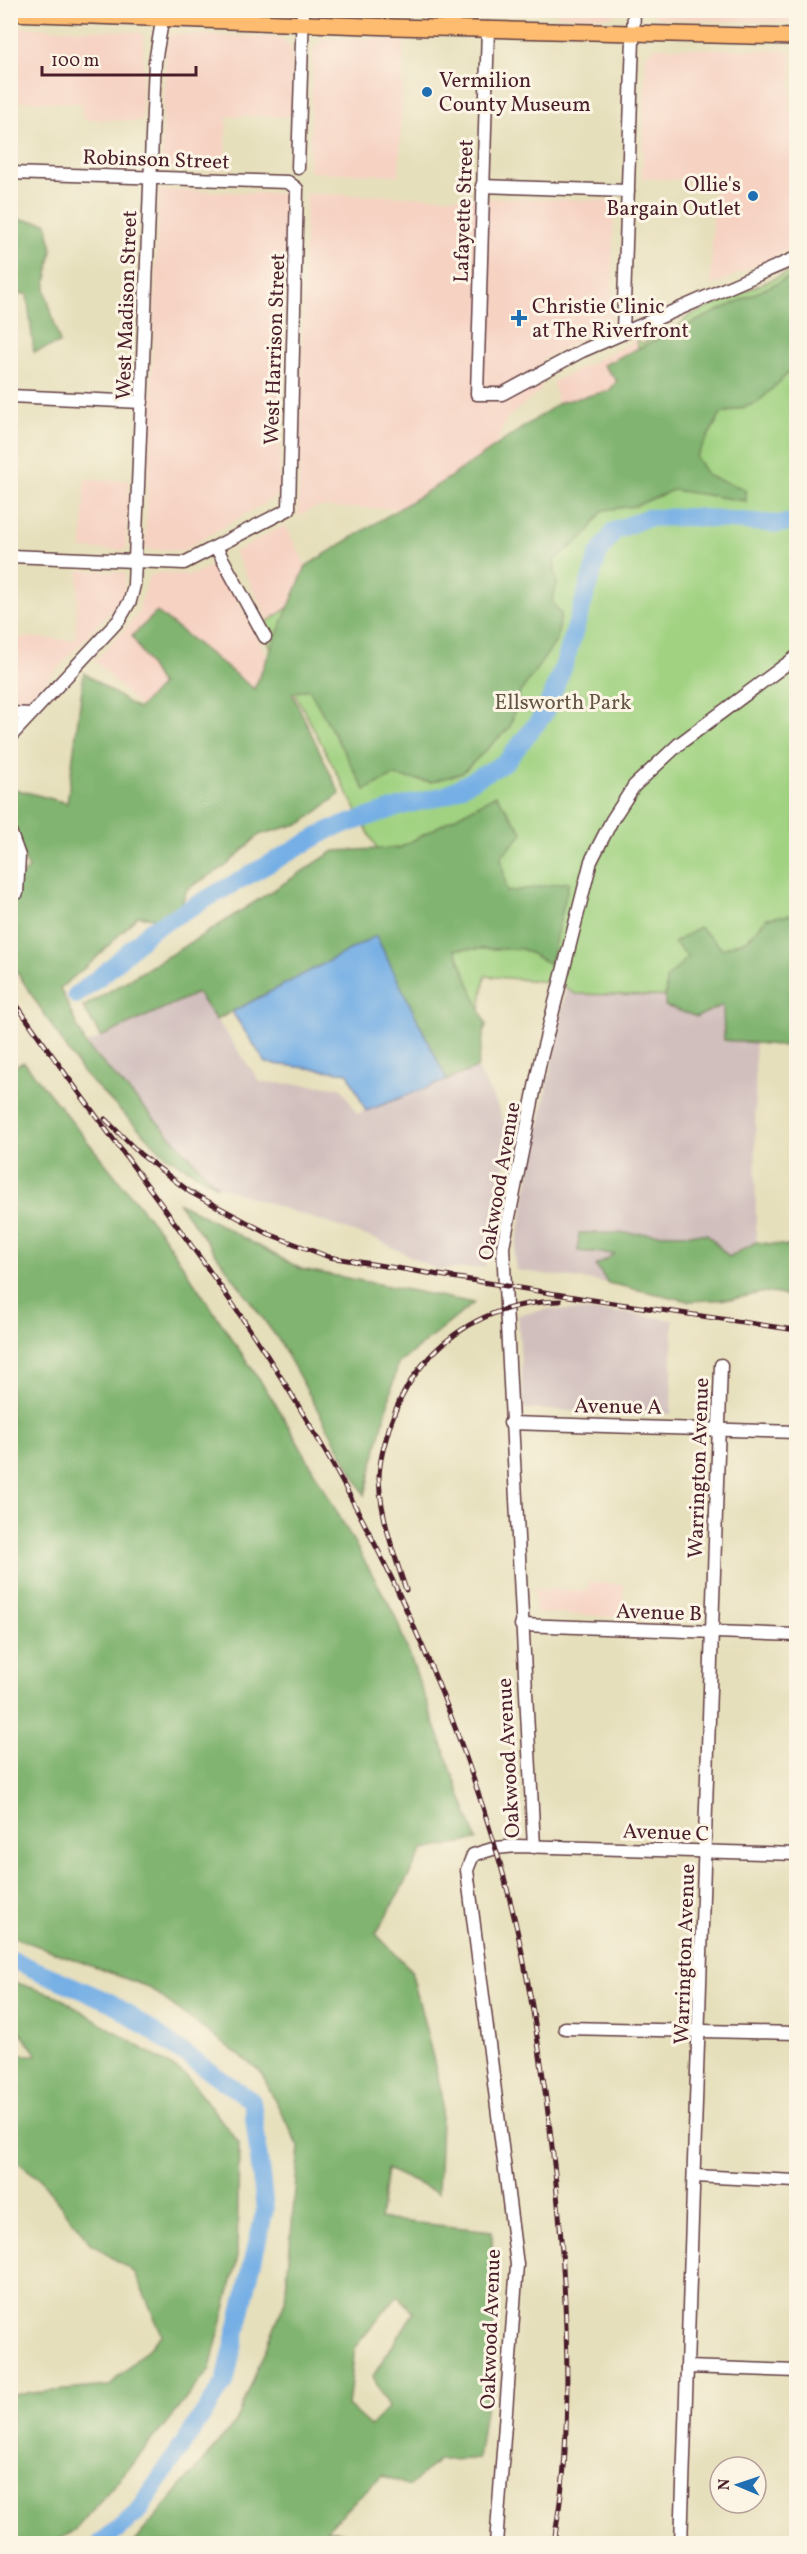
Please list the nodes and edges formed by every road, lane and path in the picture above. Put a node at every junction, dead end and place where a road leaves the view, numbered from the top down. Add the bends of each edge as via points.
1 (634, 10) edge
2 (10, 13) edge
3 (163, 15) edge
4 (303, 17) edge
5 (488, 28) junction
6 (633, 31) junction
7 (796, 37) edge
8 (298, 168) dead end
9 (10, 173) edge
10 (150, 179) junction
11 (482, 186) junction
12 (297, 189) joint
13 (628, 191) junction
14 (796, 258) edge
15 (623, 332) junction
16 (10, 396) edge
17 (142, 402) junction
18 (217, 549) junction
19 (10, 556) edge
20 (135, 561) junction
21 (265, 637) dead end
22 (796, 657) edge
23 (10, 713) edge
24 (32, 714) junction
25 (10, 737) edge
26 (10, 831) edge
27 (17, 893) dead end
28 (721, 1365) dead end
29 (510, 1424) junction
30 (718, 1428) junction
31 (796, 1432) edge
32 (521, 1626) junction
33 (712, 1633) junction
34 (796, 1635) edge
35 (534, 1847) junction
36 (707, 1853) junction
37 (796, 1854) edge
38 (565, 2028) dead end
39 (700, 2031) junction
40 (796, 2033) edge
41 (694, 2176) junction
42 (796, 2181) edge
43 (687, 2367) junction
44 (796, 2371) edge
45 (496, 2544) edge
46 (681, 2544) edge

1 - 6 street
2 - 3 main road
3 - 4 main road
3 - 10 street, West Madison Street via 155,57
4 - 5 main road
4 - 8 street
5 - 6 main road
5 - 11 street, Lafayette Street
6 - 7 main road
6 - 13 street
9 - 10 street, Robinson Street
10 - 12 street, Robinson Street via 288,182
10 - 17 street, West Madison Street
11 - 13 street
11 - 15 street, Lafayette Street via 477,394 502,394
12 - 18 street, West Harrison Street via 289,509
13 - 15 street
14 - 15 street
16 - 17 street
17 - 20 street, West Madison Street
18 - 20 street via 184,563
18 - 21 street
19 - 20 street
20 - 24 street, West Madison Street via 130,601 119,620
22 - 29 street, Oakwood Avenue via 679,744 634,786 591,861 540,1062 503,1247
23 - 24 street
24 - 25 street
26 - 27 street via 20,856
28 - 30 street, Warrington Avenue
29 - 30 street, Avenue A
29 - 32 street, Oakwood Avenue
30 - 31 street, Avenue A
30 - 33 street, Warrington Avenue
32 - 33 street, Avenue B
32 - 35 street, Oakwood Avenue
33 - 34 street, Avenue B
33 - 36 street, Warrington Avenue
35 - 36 street, Avenue C
35 - 45 street, Oakwood Avenue via 496,1848 473,1856 467,1870 517,2265
36 - 37 street, Avenue C
36 - 39 street, Warrington Avenue
38 - 39 street
39 - 40 street
39 - 41 street, Warrington Avenue
41 - 42 street
41 - 43 street, Warrington Avenue
43 - 44 street
43 - 46 street, Warrington Avenue

